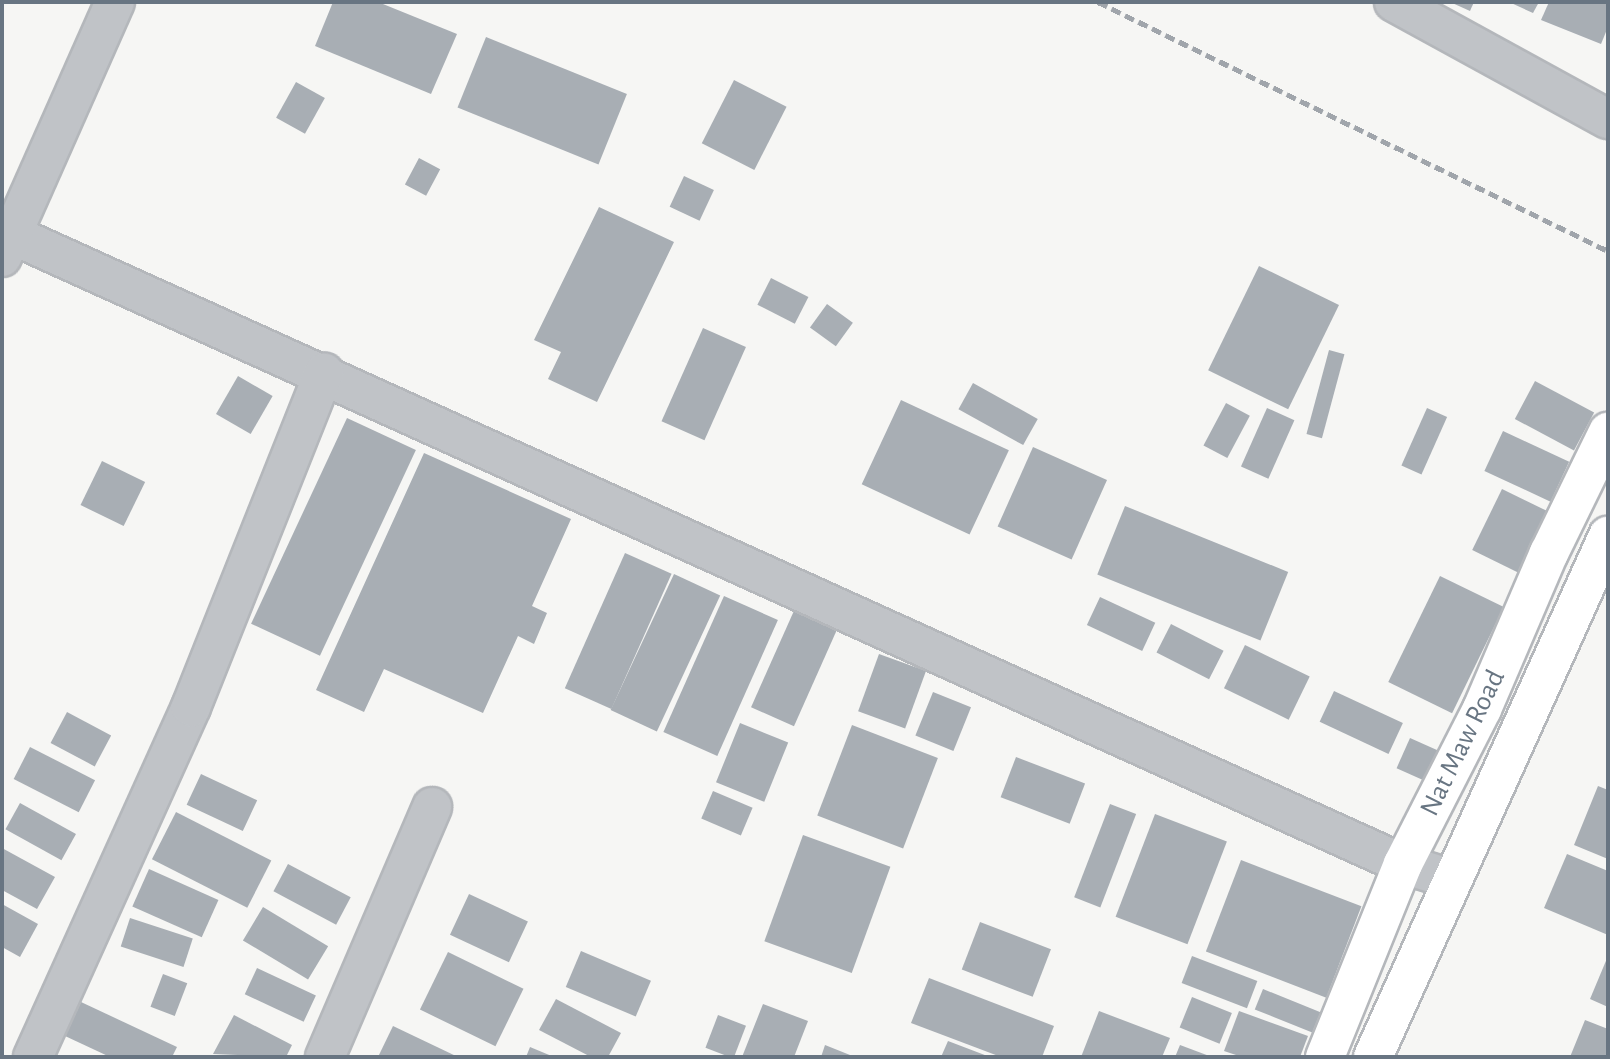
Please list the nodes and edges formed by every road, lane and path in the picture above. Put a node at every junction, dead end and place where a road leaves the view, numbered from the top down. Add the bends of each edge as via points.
1 (115, 2) edge
2 (1394, 2) edge
3 (1608, 118) edge
4 (5, 240) edge
5 (324, 373) junction
6 (1608, 432) edge
7 (1608, 536) edge
8 (432, 807) dead end
9 (1403, 864) junction
10 (1451, 879) junction
11 (33, 1057) edge
12 (325, 1057) edge
13 (1325, 1057) edge
14 (1373, 1057) edge

1 - 4 street
2 - 3 street
4 - 5 street
5 - 9 street
5 - 11 street via 191,707
6 - 9 main road, Nat Maw Road via 1549,553 1482,709
7 - 10 main road, Nat Maw Road
8 - 12 street
9 - 10 street
9 - 13 main road, Nat Maw Road
10 - 14 main road, Nat Maw Road

